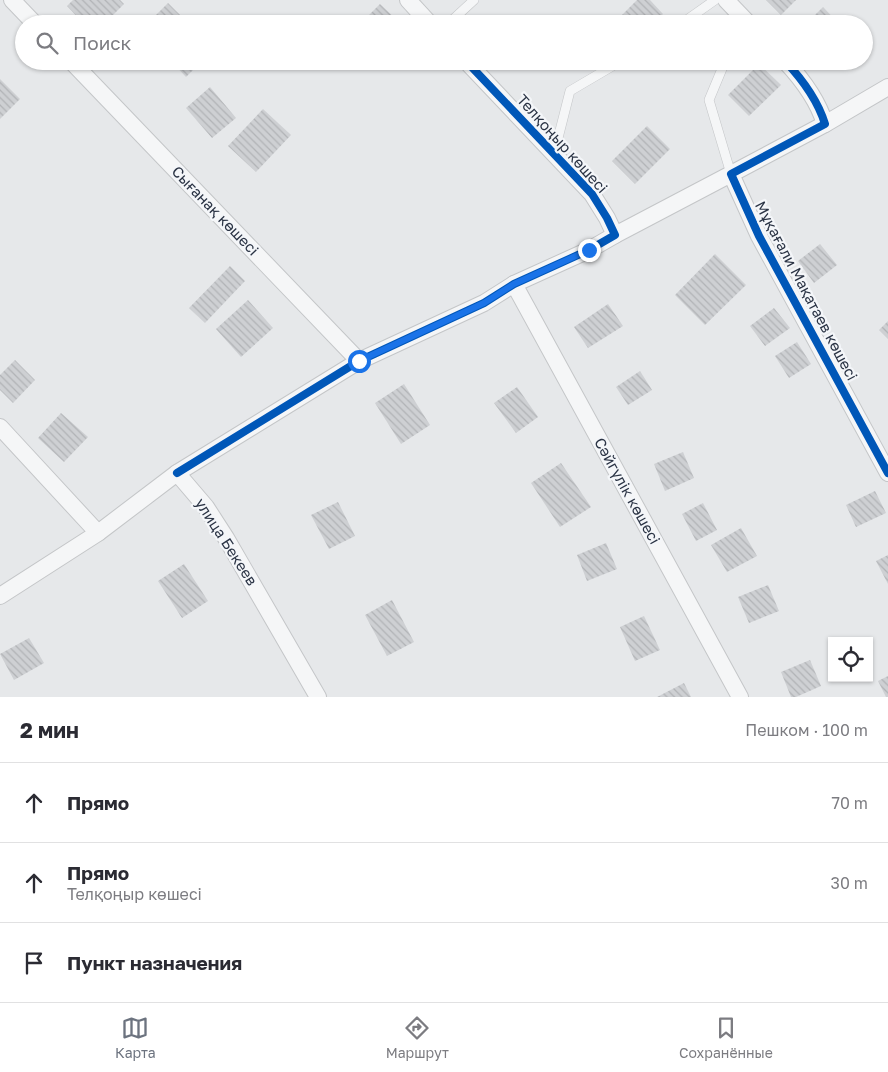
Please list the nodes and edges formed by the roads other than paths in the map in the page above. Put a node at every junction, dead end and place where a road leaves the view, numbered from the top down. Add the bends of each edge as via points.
1 (12, 0) edge
2 (408, 0) edge
3 (474, 0) edge
4 (715, 0) edge
5 (726, 0) edge
6 (26, 15) edge
7 (422, 15) edge
8 (458, 15) edge
9 (694, 15) edge
10 (740, 15) edge
11 (80, 70) edge
12 (475, 70) edge
13 (606, 70) edge
14 (722, 70) edge
15 (793, 70) edge
16 (888, 87) edge
17 (825, 124) junction
18 (554, 154) junction
19 (732, 174) junction
20 (615, 235) junction
21 (514, 284) junction
22 (359, 361) junction
23 (0, 427) edge
24 (888, 473) edge
25 (177, 474) junction
26 (98, 533) junction
27 (0, 596) edge
28 (318, 697) edge
29 (740, 697) edge

1 - 6 street
2 - 7 street
3 - 8 lane
4 - 9 lane
5 - 10 street
11 - 22 street, Сығанақ көшесі
12 - 18 street, Телқоңыр көшесі
13 - 18 lane via 570,91
14 - 19 lane via 709,100
15 - 17 street
16 - 17 street
17 - 19 street
18 - 20 street, Телқоңыр көшесі via 592,194
19 - 20 street
19 - 24 street, Мұқағали Мақатаев көшесі via 759,236
20 - 21 street
21 - 22 street via 484,303
21 - 29 street, Сәйгүлік көшесі
22 - 25 street
23 - 26 street
25 - 26 street
25 - 28 street, улица Бекеев via 206,507 226,538
26 - 27 street

